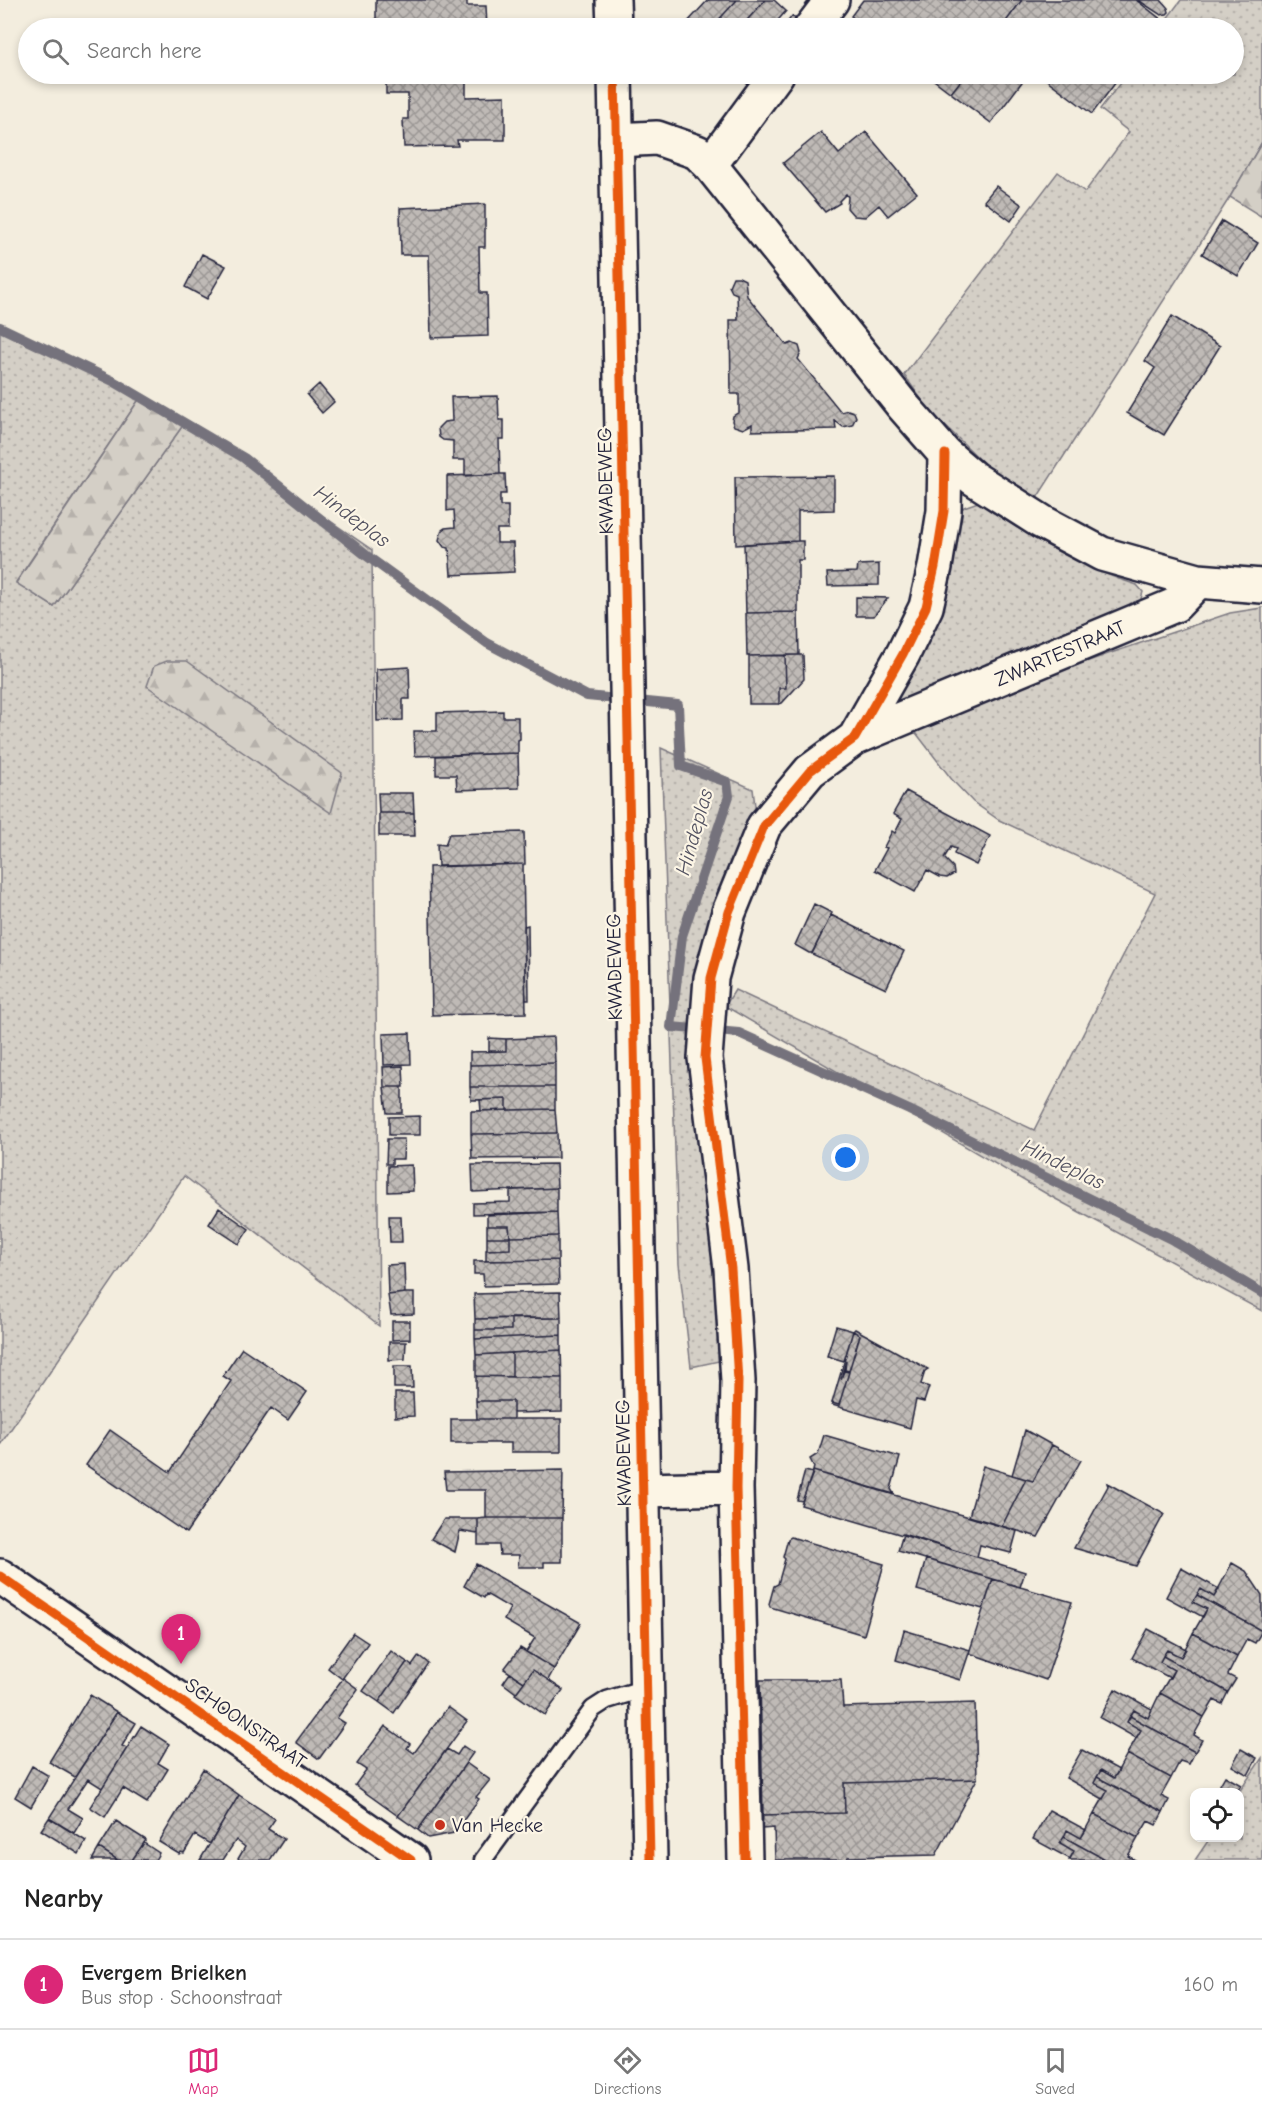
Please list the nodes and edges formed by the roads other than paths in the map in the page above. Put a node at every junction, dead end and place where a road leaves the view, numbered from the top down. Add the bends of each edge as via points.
1 (613, 0) edge
2 (832, 0) edge
3 (614, 18) edge
4 (818, 18) edge
5 (615, 84) edge
6 (770, 84) edge
7 (616, 140) junction
8 (710, 165) junction
9 (945, 454) junction
10 (1198, 581) junction
11 (1262, 586) edge
12 (855, 738) junction
13 (736, 1488) junction
14 (641, 1490) junction
15 (0, 1576) edge
16 (646, 1688) junction
17 (411, 1860) edge
18 (483, 1860) edge
19 (650, 1860) edge
20 (745, 1860) edge

1 - 3 street
2 - 4 street
5 - 7 street, KWADEWEG
6 - 8 street
7 - 8 street via 657,138 697,152
7 - 14 street, KWADEWEG
8 - 9 street
9 - 10 street via 994,492 1102,554
9 - 12 street via 944,511 926,607
10 - 11 street
10 - 12 street, ZWARTESTRAAT via 1175,605
12 - 13 street via 810,771 764,826 729,912 711,978 705,1058 731,1269 738,1381
13 - 14 street
13 - 20 street
14 - 16 street, KWADEWEG
15 - 17 street, SCHOONSTRAAT
16 - 18 lane via 607,1700 593,1709
16 - 19 street, KWADEWEG

